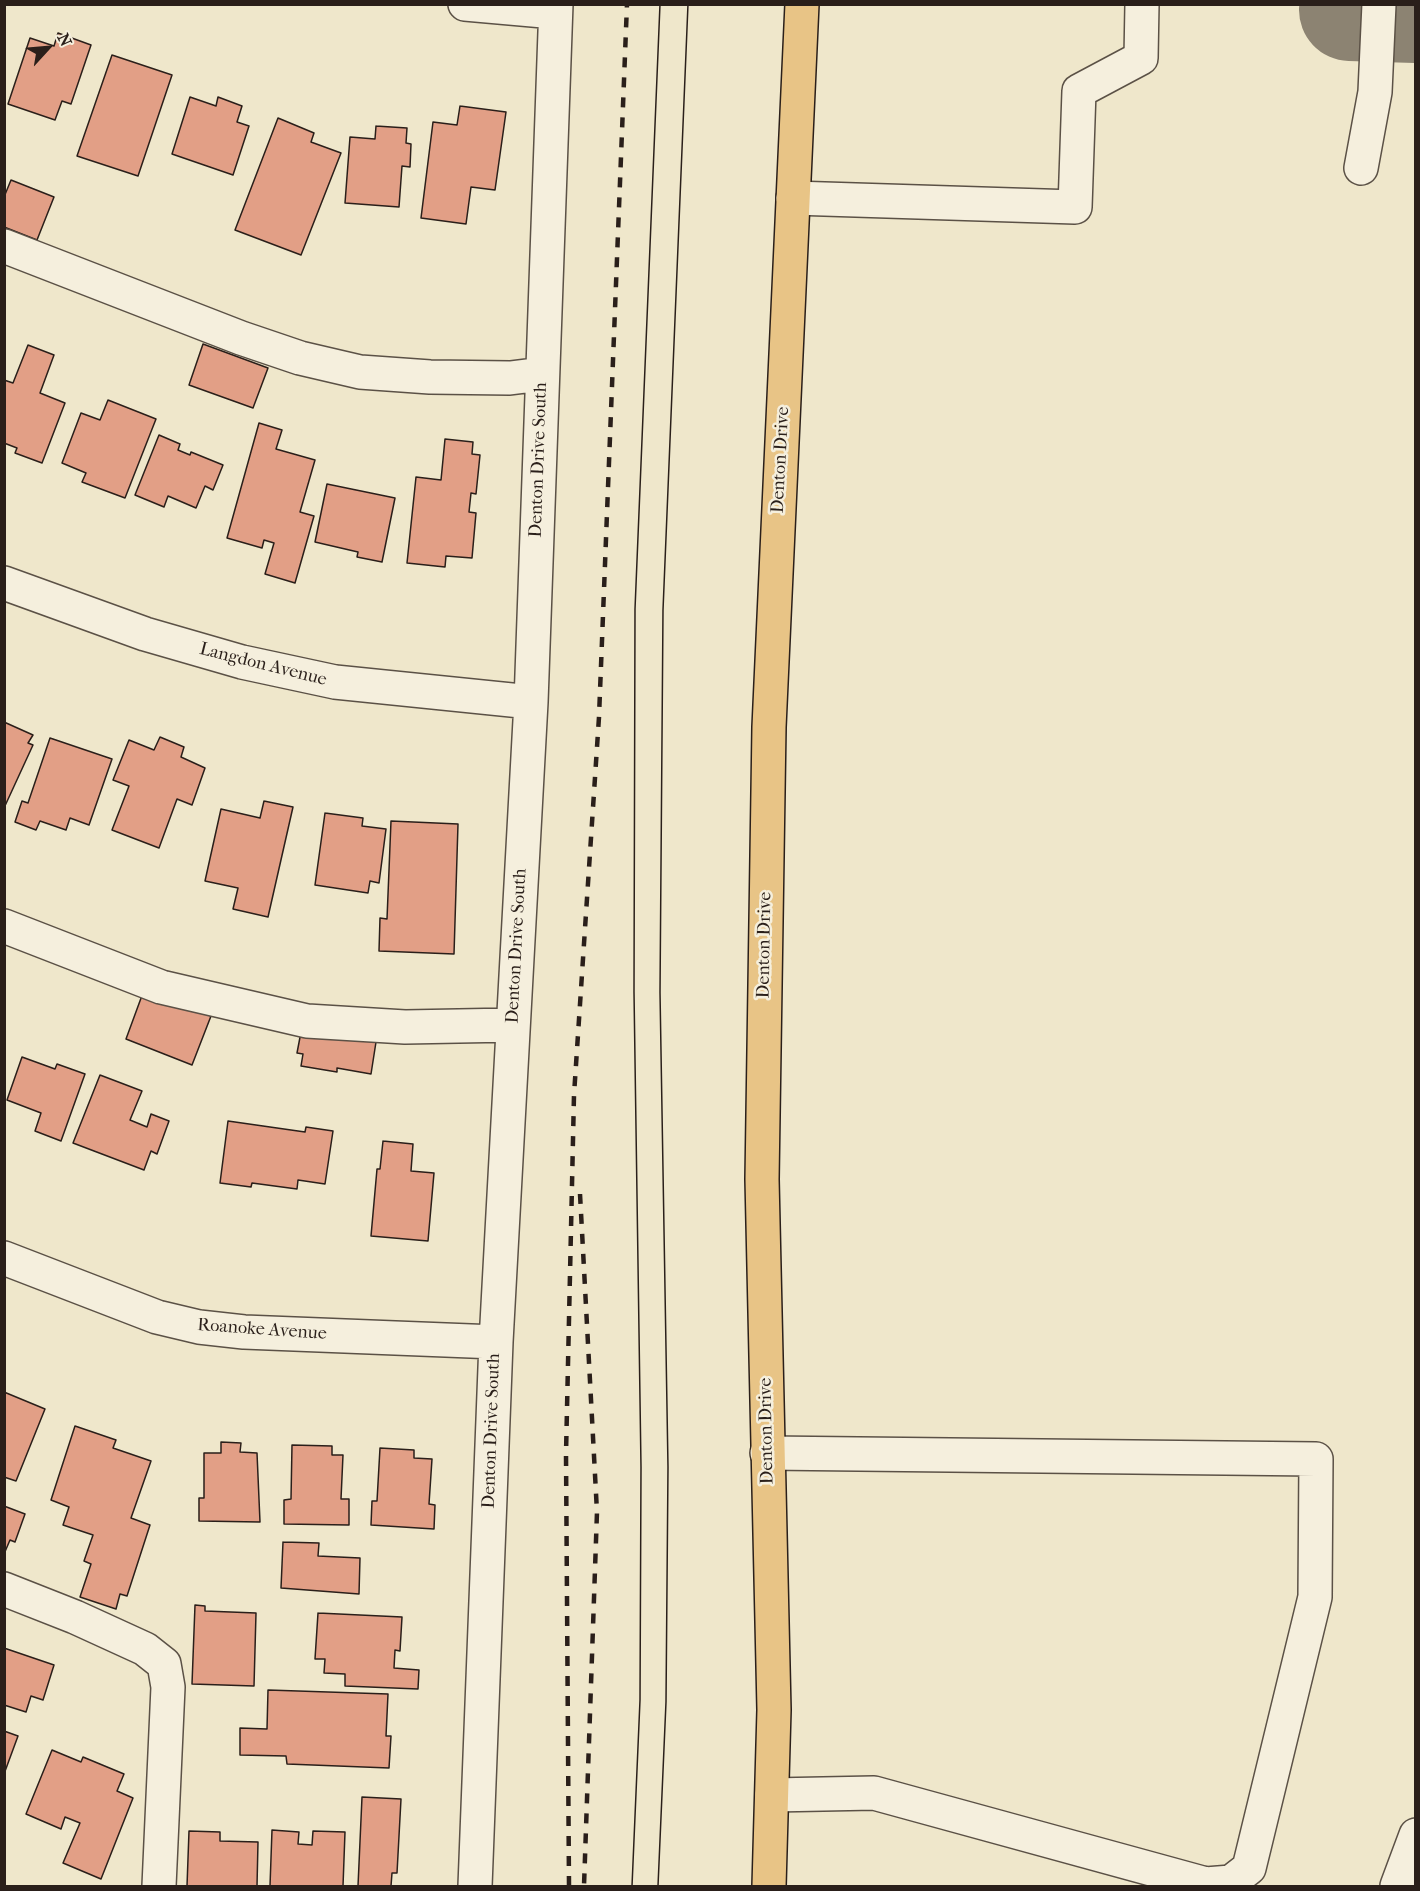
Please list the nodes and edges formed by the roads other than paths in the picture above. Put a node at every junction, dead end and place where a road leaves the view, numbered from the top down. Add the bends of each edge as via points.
1 (465, 4) edge
2 (802, 4) edge
3 (1142, 4) edge
4 (1379, 4) edge
5 (555, 8) edge
6 (1361, 168) dead end
7 (793, 198) junction
8 (4, 246) edge
9 (542, 374) junction
10 (4, 583) edge
11 (531, 702) junction
12 (4, 926) edge
13 (512, 1025) junction
14 (4, 1258) edge
15 (496, 1342) junction
16 (767, 1453) junction
17 (4, 1589) edge
18 (772, 1795) junction
19 (1416, 1834) edge
20 (1205, 1885) edge
21 (159, 1887) edge
22 (475, 1887) edge
23 (769, 1887) edge
24 (1397, 1887) edge

1 - 5 street
2 - 7 main road, Denton Drive
3 - 7 street via 1141,58 1078,91 1075,207
4 - 6 street via 1375,92
5 - 9 street, Denton Drive South
7 - 16 main road, Denton Drive via 769,727 762,1179
8 - 9 street via 241,338 320,363 360,372 430,377 510,378
9 - 11 street, Denton Drive South
10 - 11 street, Langdon Avenue via 145,634 242,662 335,682
11 - 13 street, Denton Drive South
12 - 13 street via 161,987 307,1021 405,1027
13 - 15 street, Denton Drive South
14 - 15 street, Roanoke Avenue via 157,1317 199,1327
15 - 22 street, Denton Drive South
16 - 18 main road, Denton Drive via 774,1710
16 - 20 street via 1316,1459 1315,1597 1249,1868 1231,1882
17 - 21 street via 145,1649 164,1664 168,1687
18 - 20 street via 874,1793
18 - 23 main road, Denton Drive
19 - 24 street

